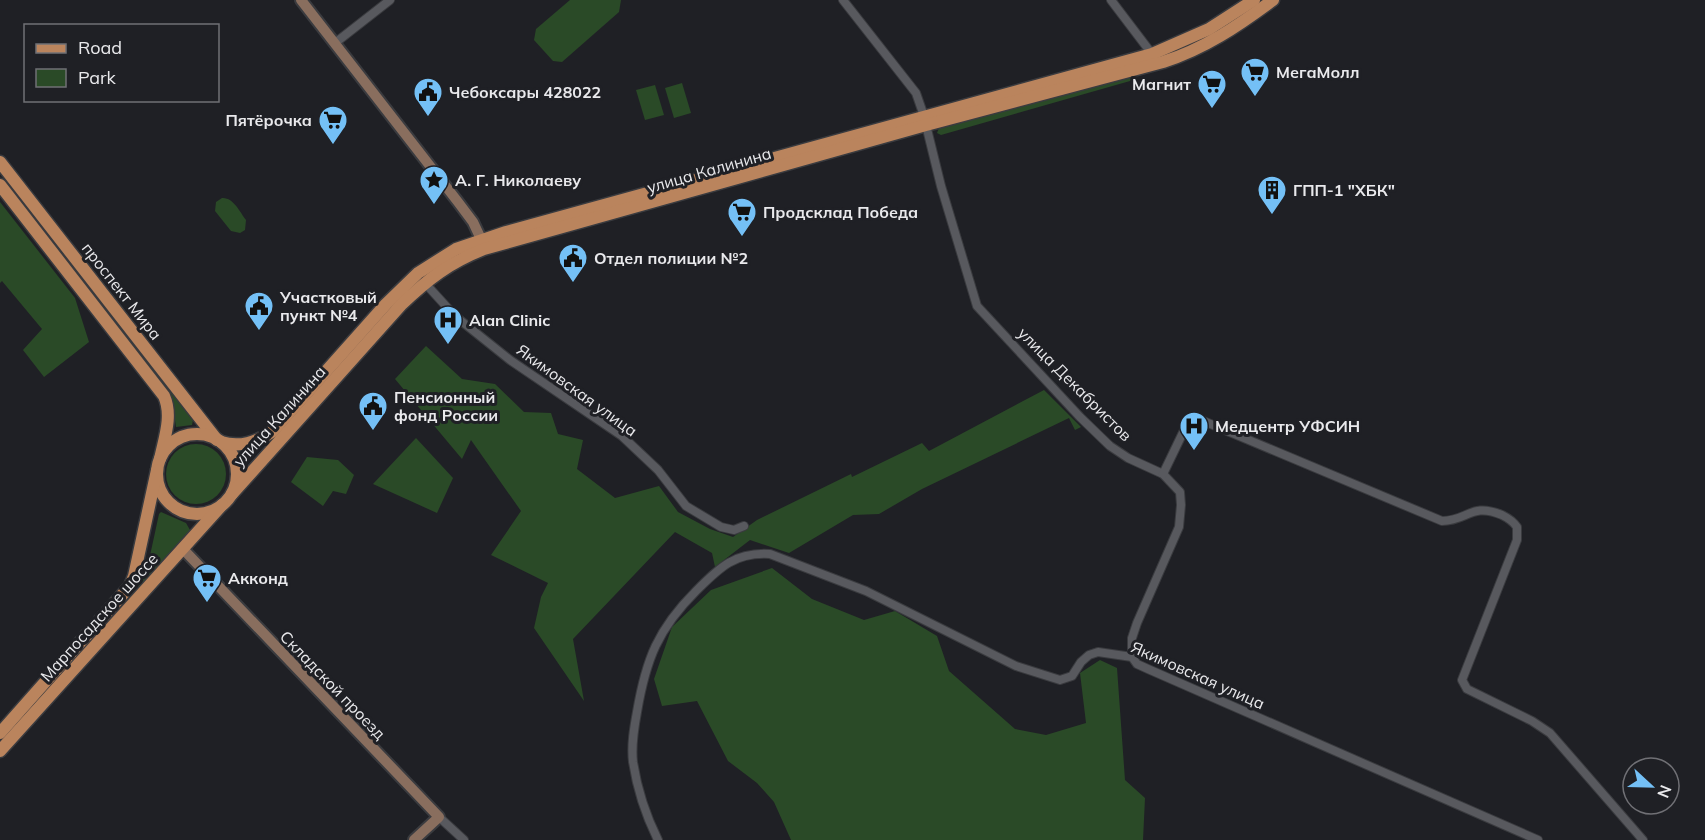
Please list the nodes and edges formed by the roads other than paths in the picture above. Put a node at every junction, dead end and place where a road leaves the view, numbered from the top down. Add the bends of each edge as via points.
1 (301, 0) edge
2 (390, 0) edge
3 (843, 0) edge
4 (1111, 0) edge
5 (1254, 0) edge
6 (1273, 0) edge
7 (335, 43) junction
8 (1152, 54) junction
9 (925, 120) junction
10 (0, 162) edge
11 (0, 185) edge
12 (50, 226) junction
13 (39, 235) junction
14 (483, 244) junction
15 (424, 282) junction
16 (219, 441) junction
17 (159, 464) junction
18 (1163, 474) junction
19 (232, 494) junction
20 (222, 505) junction
21 (744, 526) dead end
22 (183, 549) junction
23 (1132, 657) junction
24 (0, 733) edge
25 (0, 751) edge
26 (438, 817) junction
27 (414, 840) edge
28 (464, 840) edge
29 (658, 840) edge
30 (1538, 840) edge
31 (1643, 840) edge

1 - 7 street
2 - 7 street
3 - 9 street, улица Декабристов via 916,93
4 - 8 street
5 - 8 main road, улица Калинина via 1209,29
6 - 9 main road, улица Калинина via 1217,39 1173,59
7 - 14 street via 458,202
8 - 9 main road, улица Калинина
9 - 14 main road, улица Калинина
9 - 18 street, улица Декабристов via 977,306 1117,452
10 - 12 main road, проспект Мира
11 - 13 main road, проспект Мира
12 - 13 main road
12 - 16 main road, проспект Мира
13 - 17 main road, проспект Мира via 164,396 168,418
14 - 15 main road, улица Калинина
14 - 16 main road, улица Калинина via 448,253 418,273 272,432 247,444
15 - 19 main road, улица Калинина
15 - 21 street, Якимовская улица via 455,316 510,360 622,436 658,470 686,506 721,527 734,530
16 - 17 main road via 201,434 184,436 170,445
16 - 19 main road via 233,456 236,467
17 - 20 main road via 161,490 178,509 198,514
17 - 24 main road, Марпосадское шоссе via 130,586
18 - 23 street via 1180,492 1180,518 1137,623
18 - 31 street via 1190,418 1442,521 1479,509 1509,518 1517,527 1516,540 1462,680 1467,689 1550,733
19 - 20 main road
20 - 22 main road, Марпосадское шоссе
22 - 25 main road, Марпосадское шоссе
22 - 26 street, Складской проезд
23 - 29 street, Якимовская улица via 1098,652 1081,662 1072,676 1060,680 1016,666 866,591 770,554 739,557 723,566 676,611 654,648 643,679 633,735 633,760
23 - 30 street, Якимовская улица via 1148,669
26 - 27 street
26 - 28 street, Складской проезд

